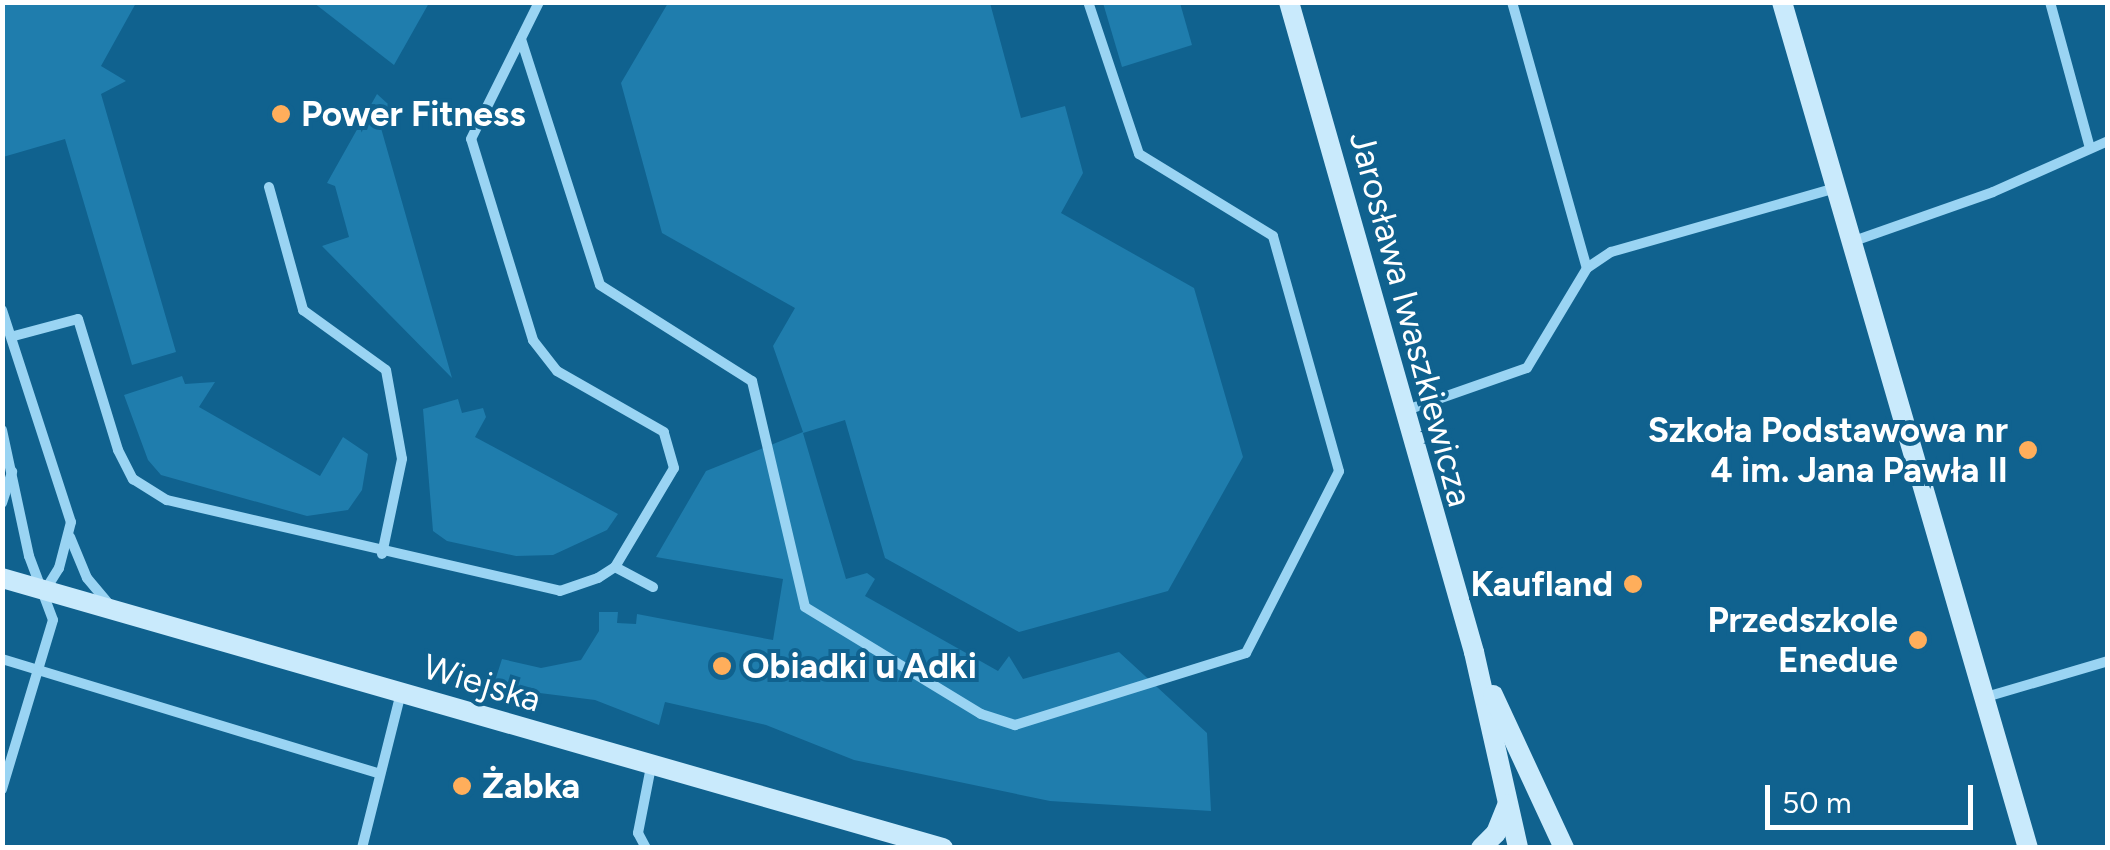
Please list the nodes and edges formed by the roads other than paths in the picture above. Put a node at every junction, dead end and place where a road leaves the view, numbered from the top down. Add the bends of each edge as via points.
1 (539, 2) edge
2 (1088, 2) edge
3 (1290, 2) edge
4 (1512, 2) edge
5 (1782, 2) edge
6 (2050, 2) edge
7 (522, 39) junction
8 (2108, 140) edge
9 (2090, 148) junction
10 (269, 187) dead end
11 (1836, 188) junction
12 (1854, 241) junction
13 (1587, 268) junction
14 (2, 310) edge
15 (14, 336) junction
16 (1404, 411) junction
17 (2, 430) edge
18 (12, 471) junction
19 (2, 503) edge
20 (70, 537) junction
21 (382, 554) junction
22 (614, 566) junction
23 (2, 578) edge
24 (652, 586) dead end
25 (44, 591) junction
26 (117, 614) junction
27 (1474, 652) junction
28 (2, 659) edge
29 (2108, 661) edge
30 (41, 673) junction
31 (402, 692) junction
32 (1986, 697) junction
33 (651, 767) junction
34 (380, 774) junction
35 (2, 790) edge
36 (1508, 804) junction
37 (1557, 842) edge
38 (362, 848) edge
39 (646, 848) edge
40 (943, 848) edge
41 (1481, 848) edge
42 (1518, 848) edge
43 (2028, 848) edge

1 - 7 street
2 - 7 street via 1140,154 1273,236 1340,471 1246,653 1015,725 982,714 805,607 752,381 600,285
3 - 16 street, Jarosława Iwaszkiewicza
4 - 13 street
5 - 11 street
6 - 9 street
7 - 22 street via 471,139 533,340 558,371 664,432 674,468
8 - 9 street
9 - 12 street via 1993,192
10 - 21 street via 303,310 386,370 402,459
11 - 12 street
11 - 13 street via 1638,242
12 - 32 street
13 - 16 street via 1527,368
14 - 15 street
15 - 20 street via 68,507
15 - 21 street via 78,319 118,450 147,491
16 - 27 street, Jarosława Iwaszkiewicza
17 - 18 street
18 - 19 street
18 - 25 street via 29,556
20 - 25 street
20 - 26 street via 86,578
21 - 22 street via 560,591
22 - 24 street
23 - 25 street, Wiejska
25 - 26 street, Wiejska
25 - 30 street via 53,630
26 - 31 street, Wiejska
27 - 36 street, Jarosława Iwaszkiewicza
27 - 37 street, Jarosława Iwaszkiewicza
28 - 30 street
29 - 32 street
30 - 34 street
30 - 35 street
31 - 33 street, Wiejska
31 - 34 street
32 - 43 street
33 - 39 street via 638,833
33 - 40 street, Wiejska
34 - 38 street
36 - 41 street via 1496,834
36 - 42 street, Jarosława Iwaszkiewicza

